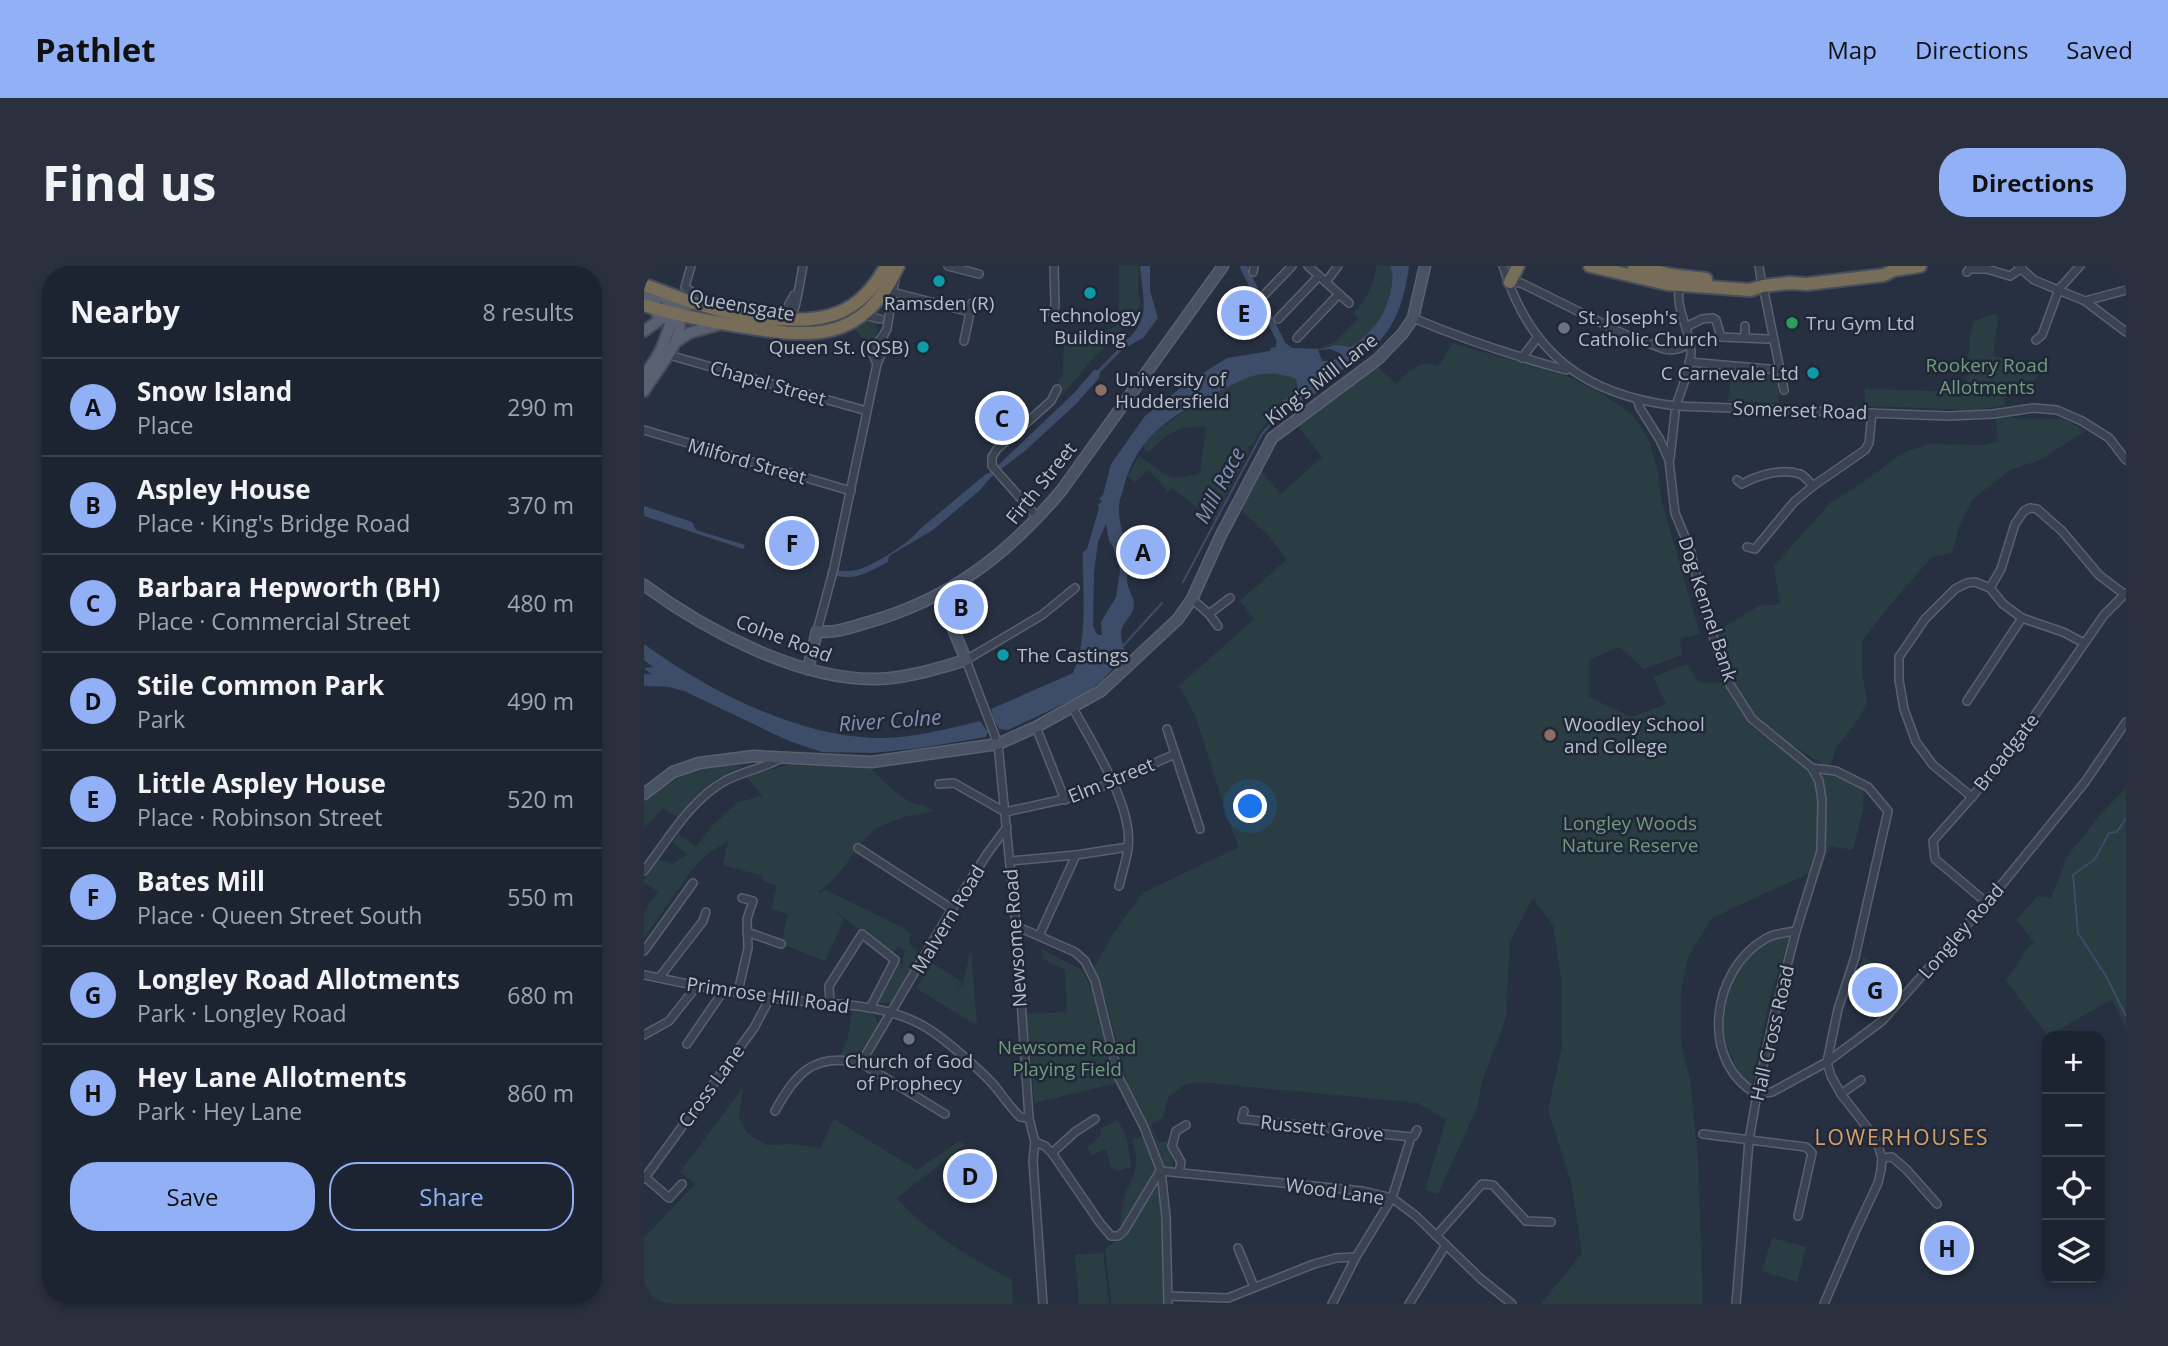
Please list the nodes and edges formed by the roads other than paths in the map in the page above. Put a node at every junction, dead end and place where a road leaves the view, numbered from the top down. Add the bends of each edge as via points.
1 (691, 266) edge
2 (803, 266) edge
3 (894, 266) edge
4 (948, 266) edge
5 (1054, 266) edge
6 (1223, 266) edge
7 (1292, 266) edge
8 (1308, 266) edge
9 (1338, 266) edge
10 (1425, 266) edge
11 (1503, 266) edge
12 (1512, 266) edge
13 (1518, 266) edge
14 (1590, 266) edge
15 (1634, 266) edge
16 (1759, 266) edge
17 (1920, 266) edge
18 (2080, 266) edge
19 (2020, 267) edge
20 (2000, 269) edge
21 (1967, 272) dead end
22 (979, 274) dead end
23 (1319, 276) junction
24 (1684, 281) junction
25 (1326, 282) junction
26 (1510, 282) junction
27 (644, 286) edge
28 (1763, 286) junction
29 (797, 289) junction
30 (2059, 289) junction
31 (2126, 290) edge
32 (892, 292) junction
33 (683, 293) junction
34 (1265, 294) dead end
35 (1339, 294) junction
36 (2085, 301) junction
37 (699, 302) junction
38 (1349, 303) dead end
39 (890, 307) junction
40 (652, 311) edge
41 (676, 314) junction
42 (862, 314) junction
43 (1053, 315) dead end
44 (763, 318) junction
45 (880, 318) junction
46 (1413, 318) junction
47 (1278, 319) dead end
48 (790, 320) junction
49 (817, 320) junction
50 (724, 324) junction
51 (1745, 326) dead end
52 (1686, 327) junction
53 (644, 331) edge
54 (2126, 332) edge
55 (780, 333) junction
56 (666, 334) junction
57 (883, 334) junction
58 (1297, 338) dead end
59 (1537, 338) junction
60 (1745, 338) junction
61 (1768, 339) dead end
62 (2036, 340) dead end
63 (964, 341) dead end
64 (676, 342) junction
65 (1689, 342) junction
66 (669, 355) junction
67 (1522, 358) junction
68 (878, 362) junction
69 (1689, 362) junction
70 (1780, 370) junction
71 (1570, 371) junction
72 (644, 376) edge
73 (1057, 389) dead end
74 (1784, 390) dead end
75 (644, 391) edge
76 (1637, 399) junction
77 (1676, 410) junction
78 (867, 411) junction
79 (1871, 413) junction
80 (644, 430) edge
81 (1669, 460) junction
82 (2126, 460) edge
83 (1740, 485) dead end
84 (1813, 486) junction
85 (851, 491) junction
86 (1038, 518) junction
87 (1753, 550) dead end
88 (644, 585) edge
89 (1075, 588) dead end
90 (1990, 588) junction
91 (2125, 593) edge
92 (939, 596) junction
93 (1230, 598) dead end
94 (1192, 599) junction
95 (1209, 614) junction
96 (2022, 618) junction
97 (1218, 626) dead end
98 (817, 631) junction
99 (2084, 643) junction
100 (966, 660) junction
101 (808, 669) junction
102 (1967, 701) dead end
103 (1073, 708) junction
104 (2126, 722) edge
105 (1036, 727) junction
106 (1167, 729) dead end
107 (997, 742) junction
108 (1175, 754) junction
109 (783, 757) junction
110 (1812, 768) junction
111 (1112, 783) junction
112 (939, 784) dead end
113 (644, 793) edge
114 (1972, 797) junction
115 (1065, 800) junction
116 (1005, 812) junction
117 (1007, 827) junction
118 (1200, 829) dead end
119 (1128, 847) junction
120 (858, 848) dead end
121 (1076, 855) junction
122 (1010, 861) junction
123 (644, 871) edge
124 (693, 883) dead end
125 (1119, 886) dead end
126 (742, 898) dead end
127 (1987, 903) junction
128 (952, 909) junction
129 (702, 914) dead end
130 (1016, 926) junction
131 (1796, 931) junction
132 (747, 932) junction
133 (1039, 936) junction
134 (781, 944) dead end
135 (644, 951) edge
136 (644, 975) edge
137 (659, 978) junction
138 (696, 987) junction
139 (724, 990) junction
140 (738, 992) junction
141 (770, 998) junction
142 (830, 1004) junction
143 (870, 1008) junction
144 (892, 1013) junction
145 (644, 1035) edge
146 (687, 1044) dead end
147 (1827, 1062) junction
148 (861, 1063) junction
149 (1861, 1080) dead end
150 (1757, 1094) junction
151 (1841, 1094) junction
152 (775, 1111) dead end
153 (1244, 1111) dead end
154 (945, 1114) dead end
155 (1029, 1118) junction
156 (1095, 1119) dead end
157 (1186, 1125) dead end
158 (1417, 1130) dead end
159 (1703, 1134) dead end
160 (1411, 1137) junction
161 (1749, 1140) junction
162 (1035, 1142) junction
163 (1052, 1153) junction
164 (1882, 1157) junction
165 (1161, 1171) junction
166 (1179, 1172) junction
167 (646, 1175) edge
168 (682, 1184) dead end
169 (1392, 1198) junction
170 (1937, 1204) dead end
171 (1798, 1216) dead end
172 (1551, 1222) dead end
173 (1436, 1236) junction
174 (1446, 1245) junction
175 (1238, 1248) dead end
176 (1356, 1257) junction
177 (1254, 1287) junction
178 (1168, 1300) edge
179 (1228, 1301) edge
180 (1043, 1304) edge
181 (1332, 1304) edge
182 (1409, 1304) edge
183 (1512, 1304) edge
184 (1736, 1304) edge
185 (1824, 1304) edge

1 - 33 street
2 - 29 street
3 - 32 street
3 - 42 highway, Queensgate via 877,301
3 - 49 highway, Queensgate via 852,307
4 - 22 street
5 - 43 street
6 - 86 street, Firth Street
7 - 34 street
8 - 23 street
9 - 25 street
10 - 46 street, King's Mill Lane
11 - 26 street, Somerset Road
12 - 26 street, Somerset Road
13 - 26 highway
14 - 24 highway
15 - 24 highway
16 - 28 street
17 - 28 highway
18 - 30 street
19 - 20 street via 2010,276
19 - 30 street via 2029,277
20 - 21 street
23 - 25 street
23 - 47 street
24 - 28 highway via 1750,290
24 - 52 street, Dog Kennel Bank via 1678,302
25 - 35 street
26 - 59 street, Somerset Road
26 - 65 street via 1521,283 1654,346 1669,350
27 - 33 highway, Queensgate
27 - 41 main road via 669,301
28 - 70 street
29 - 44 street via 786,310
29 - 48 street
29 - 49 street via 800,311
30 - 36 street
30 - 62 street
31 - 36 street
32 - 39 street
32 - 63 street via 971,308
33 - 37 highway, Queensgate
35 - 38 street
35 - 58 street
36 - 54 street
37 - 41 main road
37 - 44 highway, Queensgate
39 - 45 street
39 - 57 street
40 - 41 highway, Queensgate
40 - 53 main road
40 - 56 main road
41 - 50 highway, Queensgate
41 - 56 main road
41 - 64 main road via 680,328
42 - 45 street
42 - 55 highway, Queensgate via 820,333
44 - 48 highway, Queensgate
45 - 57 street
46 - 67 street
46 - 94 street, King's Mill Lane via 1378,359 1268,443
48 - 49 highway, Queensgate
48 - 55 street
50 - 55 highway, Queensgate
50 - 64 main road via 690,333
51 - 60 street
52 - 60 street via 1713,318 1721,337
52 - 65 street, Dog Kennel Bank
56 - 72 main road
57 - 68 street
57 - 68 street via 873,344
59 - 67 street
59 - 71 street, Somerset Road
60 - 61 street
64 - 66 main road
65 - 69 street, Dog Kennel Bank
66 - 75 main road
66 - 78 street, Chapel Street
67 - 71 street
68 - 78 street
69 - 70 street
69 - 77 street, Dog Kennel Bank
70 - 74 street
71 - 76 street, Somerset Road
73 - 86 street via 1051,401 993,453 991,463
76 - 77 street, Somerset Road
76 - 81 street, Dog Kennel Bank
77 - 79 street, Somerset Road
77 - 81 street, Dog Kennel Bank
78 - 85 street
79 - 82 street, Somerset Road via 1949,416 2057,410 2109,438
79 - 84 street via 1865,450
80 - 85 street, Milford Street
81 - 110 street, Dog Kennel Bank via 1675,513 1690,549 1727,680 1752,719
83 - 84 street via 1763,475 1797,473
84 - 87 street
85 - 98 street
86 - 92 street, Firth Street via 991,562
88 - 101 street, Colne Road via 715,630
89 - 100 street via 1042,614
90 - 91 street via 2015,524 2031,508 2062,531 2099,575
90 - 96 street
90 - 114 street via 1975,582 1955,589 1925,619 1899,657 1904,709 1916,742 1933,765
91 - 99 street, Broadgate
92 - 98 street, Firth Street via 889,616 829,633
92 - 100 street
93 - 95 street
94 - 95 street
94 - 103 street, King's Mill Lane via 1178,619 1101,691
95 - 97 street
96 - 99 street
96 - 102 street
98 - 101 street
99 - 114 street, Broadgate
100 - 101 street, Colne Road via 911,676 877,679
100 - 107 street, Newsome Road
103 - 105 street, King's Mill Lane
103 - 111 street
104 - 127 street, Longley Road via 2085,782
105 - 107 street, King's Mill Lane
105 - 115 street
106 - 108 street
107 - 109 street, King's Mill Lane via 872,762
107 - 116 street, Newsome Road
108 - 111 street, Elm Street
108 - 118 street
109 - 113 street, King's Mill Lane via 699,763 673,772
109 - 123 street via 714,788 681,821
110 - 131 street, Hall Cross Road via 1822,800 1821,851
110 - 147 street via 1836,771 1868,787 1888,811
111 - 115 street, Elm Street
111 - 119 street via 1125,815
112 - 116 street via 954,783
114 - 127 street, Broadgate via 1933,841 1936,859
115 - 116 street, Elm Street
116 - 117 street, Newsome Road
117 - 122 street, Newsome Road
117 - 128 street, Malvern Road
119 - 121 street
119 - 125 street
120 - 128 street
121 - 122 street
121 - 133 street
122 - 130 street, Newsome Road
124 - 135 street
126 - 132 street via 753,901
127 - 147 street, Longley Road via 1882,1021
128 - 144 street, Malvern Road
129 - 137 street
130 - 133 street
130 - 155 street, Newsome Road
131 - 150 street, Hall Cross Road
131 - 150 street via 1764,939 1736,966 1723,994 1718,1030 1725,1058 1735,1078
132 - 134 street
132 - 140 street
133 - 165 street via 1075,952 1091,972 1119,1078
136 - 137 street, Primrose Hill Road
137 - 138 street, Primrose Hill Road
138 - 139 street, Primrose Hill Road
138 - 145 street via 669,1021
139 - 140 street, Primrose Hill Road
139 - 146 street
140 - 141 street, Primrose Hill Road
141 - 142 street, Primrose Hill Road
141 - 167 street, Cross Lane via 754,1028
142 - 143 street, Primrose Hill Road
142 - 143 street via 829,986 862,934 895,960
143 - 144 street, Primrose Hill Road
144 - 148 street, Malvern Road
144 - 155 street, Primrose Hill Road via 929,1030 993,1084 1020,1117
147 - 150 street, Longley Road via 1772,1092
147 - 151 street
148 - 152 street via 822,1062 803,1072
148 - 154 street
149 - 151 street
150 - 161 street, Hall Cross Road
151 - 164 street via 1875,1139
153 - 160 street, Russett Grove via 1242,1119
155 - 162 street, Newsome Road
156 - 163 street
157 - 166 street via 1176,1131 1172,1146 1181,1162
158 - 160 street
159 - 161 street
160 - 169 street
161 - 171 street via 1806,1147 1812,1153
161 - 184 street, Hall Cross Road
162 - 163 street
162 - 180 street, Newsome Road
163 - 165 street via 1111,1236 1124,1230
164 - 170 street via 1900,1163
164 - 185 street via 1878,1183
165 - 166 street, Wood Lane
165 - 178 street
166 - 169 street, Wood Lane
167 - 168 street via 668,1198
169 - 173 street, Wood Lane
169 - 176 street
172 - 173 street via 1526,1221 1493,1185 1482,1184
173 - 174 street, Wood Lane
174 - 182 street
174 - 183 street, Wood Lane
175 - 177 street
176 - 177 street via 1314,1264
176 - 181 street
177 - 179 street
178 - 179 street

